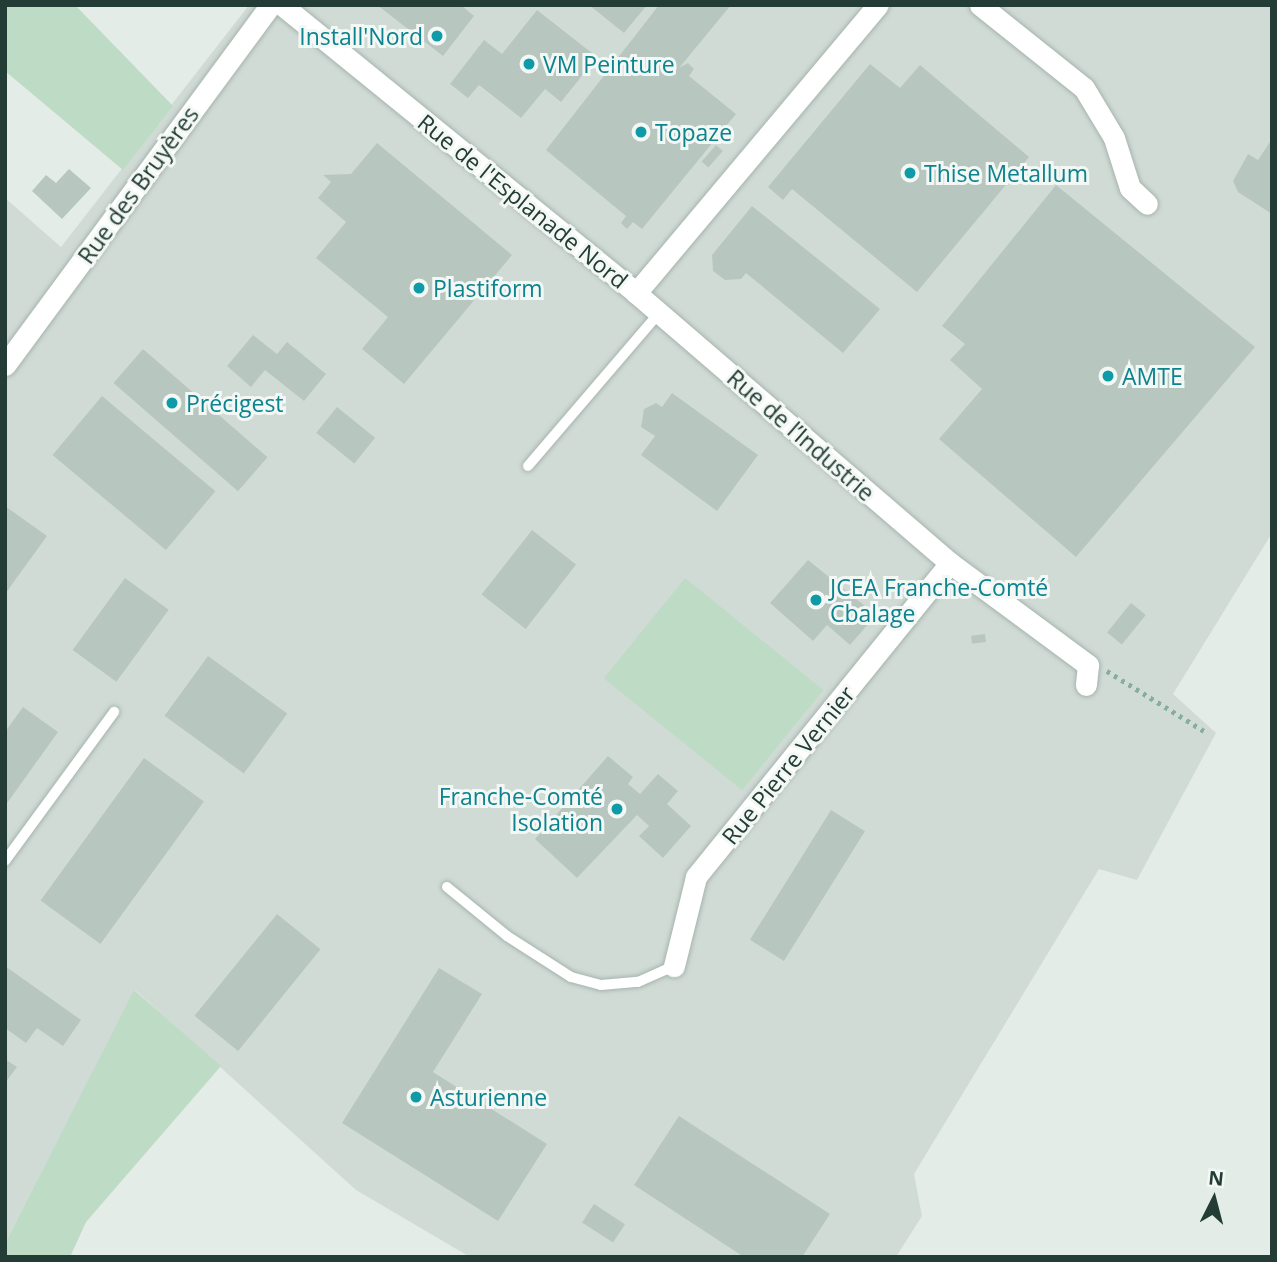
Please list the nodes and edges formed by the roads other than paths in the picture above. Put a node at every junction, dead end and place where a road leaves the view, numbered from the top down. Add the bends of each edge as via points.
1 (270, 5) edge
2 (282, 5) edge
3 (878, 5) edge
4 (979, 5) edge
5 (1147, 204) dead end
6 (636, 293) junction
7 (660, 313) junction
8 (5, 365) edge
9 (528, 466) dead end
10 (944, 572) junction
11 (1087, 675) road end
12 (114, 712) dead end
13 (5, 861) edge
14 (447, 887) dead end
15 (674, 966) joint

1 - 8 street, Rue des Bruyères
2 - 6 street, Rue de l'Esplanade Nord
3 - 6 street, Rue de l'Esplanade Nord
4 - 5 street via 1084,88 1114,138 1130,188
6 - 7 street, Rue de l’Industrie
7 - 9 lane
7 - 10 street, Rue de l’Industrie
10 - 11 street, Rue de l’Industrie
10 - 15 street, Rue Pierre Vernier via 696,877
12 - 13 lane
14 - 15 lane via 507,936 570,977 601,985 638,982

